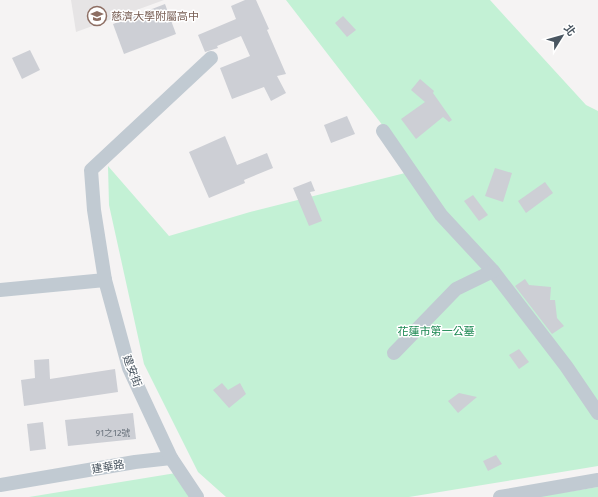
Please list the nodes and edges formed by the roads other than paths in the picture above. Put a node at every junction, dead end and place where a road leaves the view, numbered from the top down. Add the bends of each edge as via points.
1 (211, 58) dead end
2 (383, 131) dead end
3 (494, 271) junction
4 (105, 280) junction
5 (0, 290) edge
6 (394, 353) dead end
7 (598, 413) edge
8 (171, 458) junction
9 (598, 480) edge
10 (0, 485) edge
11 (196, 497) edge
12 (500, 497) edge

1 - 4 street, 建安街 via 91,170 94,210
2 - 3 street via 440,215
3 - 6 street via 456,289
3 - 7 street
4 - 5 street
4 - 8 street, 建安街 via 129,368
8 - 10 street, 建華路
8 - 11 street
9 - 12 street

